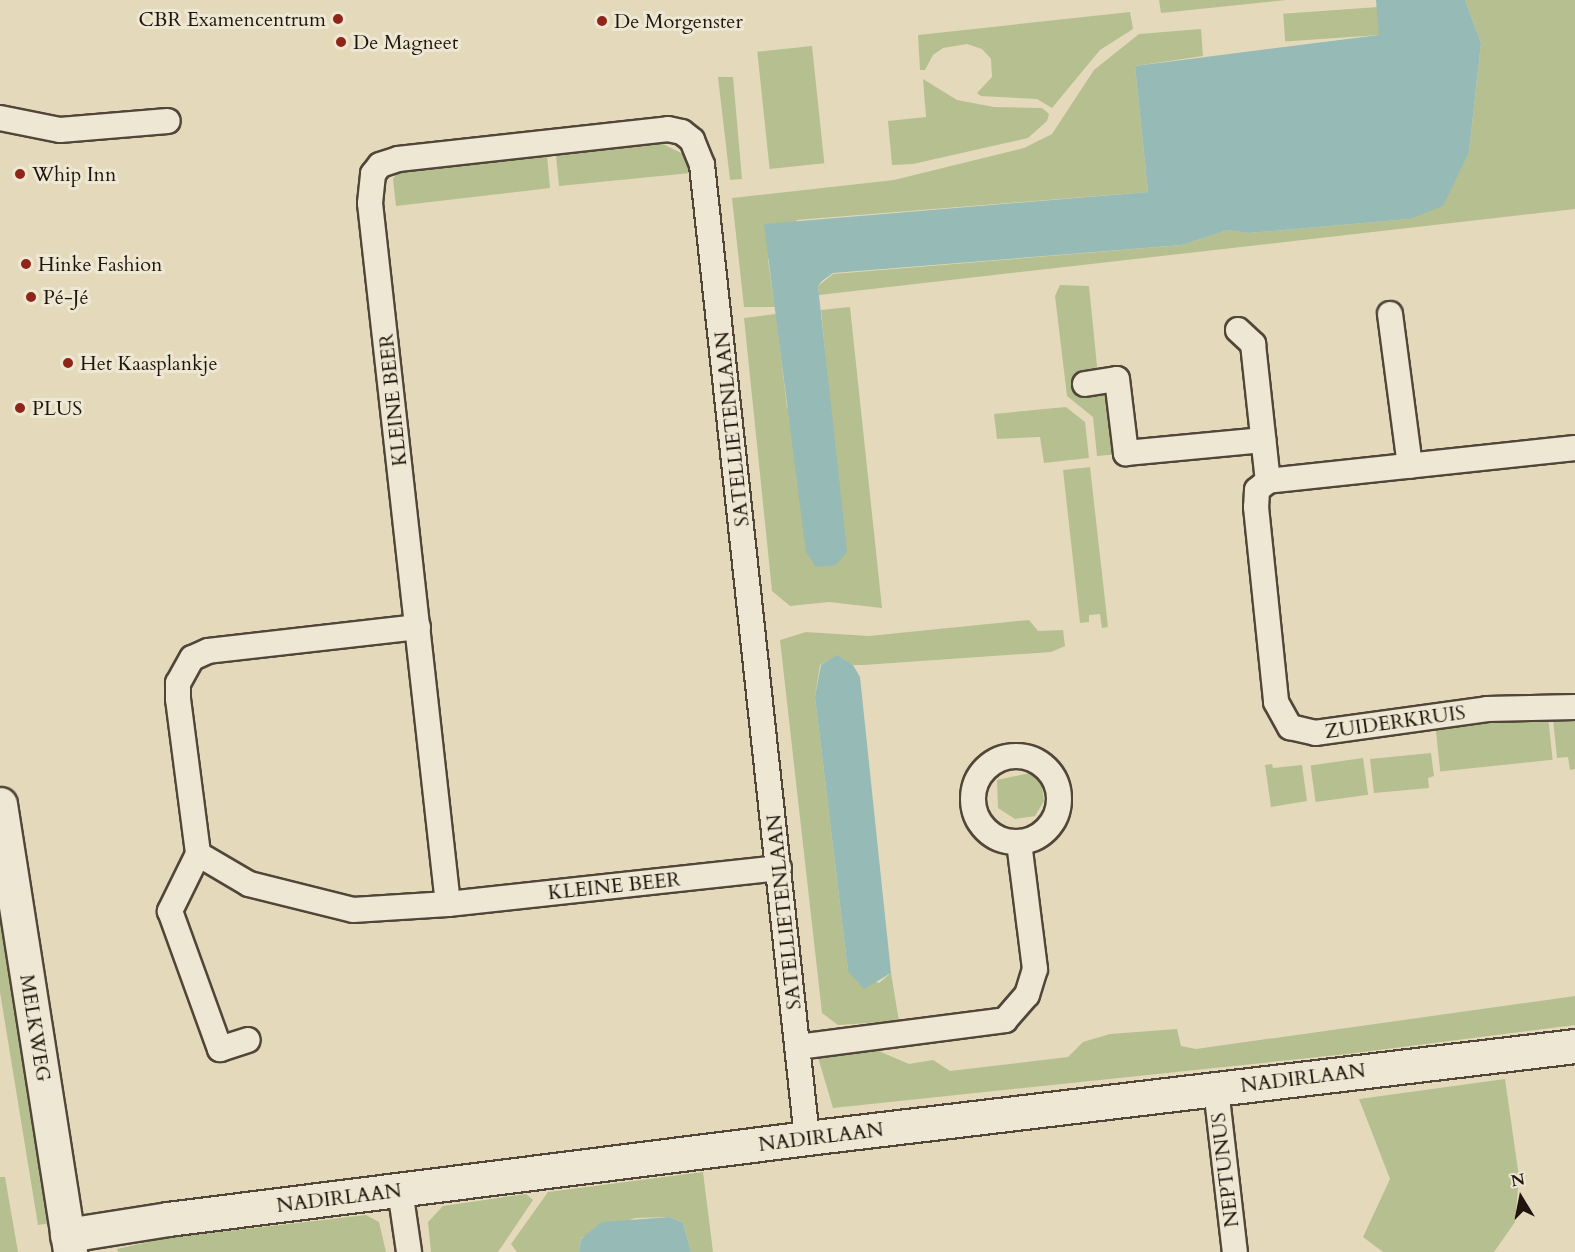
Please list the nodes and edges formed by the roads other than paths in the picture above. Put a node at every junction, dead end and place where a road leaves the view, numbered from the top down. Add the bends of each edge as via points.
1 (0, 118) edge
2 (168, 121) dead end
3 (373, 174) joint
4 (1390, 314) dead end
5 (1238, 330) dead end
6 (1085, 384) dead end
7 (1263, 440) junction
8 (1575, 448) edge
9 (1410, 466) junction
10 (1268, 481) junction
11 (417, 627) junction
12 (1575, 707) edge
13 (0, 804) edge
14 (1019, 843) dead end
15 (198, 854) junction
16 (779, 868) junction
17 (448, 904) junction
18 (248, 1040) dead end
19 (1575, 1046) edge
20 (798, 1047) junction
21 (1216, 1089) junction
22 (807, 1138) junction
23 (400, 1190) junction
24 (69, 1244) edge
25 (409, 1252) edge
26 (1235, 1252) edge

1 - 2 street via 60,130
3 - 11 street, KLEINE BEER via 370,202
3 - 16 street, SATELLIETENLAAN via 381,165 398,159 668,129 682,132 699,151
4 - 9 street
5 - 7 street via 1253,344
6 - 7 street via 1117,380 1126,453
7 - 10 street
8 - 9 street
9 - 10 street
10 - 12 street, ZUIDERKRUIS via 1257,490 1256,507 1276,702 1290,727 1315,734 1487,709
11 - 15 street via 208,651 192,658 178,683 178,699
11 - 17 street, KLEINE BEER
13 - 24 street, MELKWEG
14 - 20 street via 1035,969 1027,994 1005,1020
15 - 17 street, KLEINE BEER via 249,884 353,910
15 - 18 street via 170,911 220,1049
16 - 17 street, KLEINE BEER
16 - 20 street, SATELLIETENLAAN
19 - 21 street, NADIRLAAN
20 - 22 street, SATELLIETENLAAN
21 - 22 street, NADIRLAAN
21 - 26 street, NEPTUNUS
22 - 23 street, NADIRLAAN
23 - 24 street, NADIRLAAN via 168,1219
23 - 25 street

